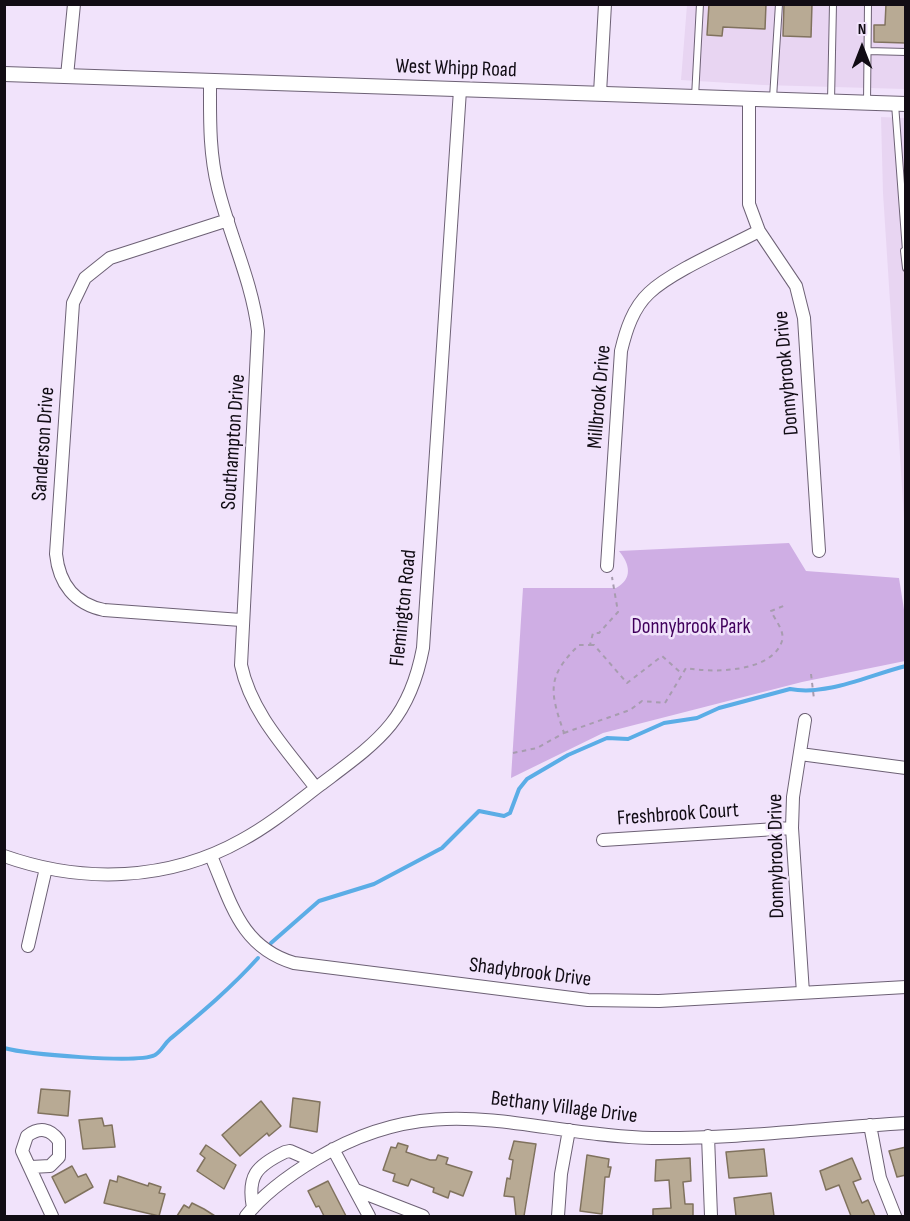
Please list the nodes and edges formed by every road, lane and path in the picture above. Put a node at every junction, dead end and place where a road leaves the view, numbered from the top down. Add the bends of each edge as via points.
1 (75, 4) edge
2 (605, 4) edge
3 (700, 4) edge
4 (779, 4) edge
5 (832, 4) edge
6 (868, 4) edge
7 (868, 51) junction
8 (906, 52) edge
9 (4, 74) edge
10 (67, 76) junction
11 (210, 82) junction
12 (460, 90) junction
13 (600, 93) junction
14 (695, 97) junction
15 (749, 98) junction
16 (773, 99) junction
17 (831, 101) junction
18 (867, 102) junction
19 (900, 104) edge
20 (897, 131) junction
21 (906, 134) edge
22 (228, 220) junction
23 (759, 231) junction
24 (905, 251) edge
25 (906, 268) edge
26 (819, 551) dead end
27 (608, 566) joint
28 (786, 605) dead end
29 (241, 620) junction
30 (590, 645) junction
31 (681, 673) junction
32 (811, 674) dead end
33 (814, 698) dead end
34 (805, 720) dead end
35 (564, 733) junction
36 (513, 753) dead end
37 (800, 754) junction
38 (906, 768) edge
39 (315, 788) junction
40 (792, 828) junction
41 (603, 840) dead end
42 (4, 856) edge
43 (211, 856) junction
44 (46, 868) junction
45 (28, 946) dead end
46 (906, 987) edge
47 (803, 993) junction
48 (906, 1124) edge
49 (870, 1125) junction
50 (569, 1130) junction
51 (708, 1136) junction
52 (333, 1149) junction
53 (313, 1161) junction
54 (31, 1167) dead end
55 (356, 1190) junction
56 (250, 1212) edge
57 (52, 1216) edge
58 (369, 1216) edge
59 (423, 1216) edge
60 (558, 1216) edge
61 (711, 1216) edge
62 (894, 1216) edge

1 - 10 street
2 - 13 street
3 - 14 lane
4 - 16 lane
5 - 17 lane
6 - 7 lane
7 - 8 lane
7 - 18 lane
9 - 10 street, West Whipp Road
10 - 11 street, West Whipp Road
11 - 12 street, West Whipp Road
11 - 22 street, Southampton Drive via 213,163
12 - 13 street, West Whipp Road
12 - 39 street, Flemington Road via 420,668 405,706 383,735
13 - 14 street, West Whipp Road
14 - 15 street, West Whipp Road
15 - 16 street, West Whipp Road
15 - 23 street, Donnybrook Drive via 747,189
16 - 17 street, West Whipp Road
17 - 18 street, West Whipp Road
18 - 19 street, West Whipp Road
19 - 20 lane
20 - 21 lane
20 - 24 lane
22 - 29 street, Southampton Drive via 250,285 258,331
22 - 29 street, Sanderson Drive via 110,258 89,272 78,288 73,303 56,554 68,589 90,607
23 - 26 street, Donnybrook Drive via 788,271 801,302
23 - 27 street, Millbrook Drive via 658,286 631,320 621,351
24 - 25 lane
27 - 30 path via 616,588 618,612 599,633 593,633
28 - 31 path via 771,611 782,640 765,661 711,672 686,668
29 - 39 street, Southampton Drive via 241,665 250,696
30 - 31 path via 627,683 662,656
30 - 35 path via 579,645 557,668 553,700
31 - 35 path via 665,703 642,701 630,710
32 - 33 path
34 - 37 street, Donnybrook Drive
35 - 36 path via 537,748
37 - 38 street
37 - 40 street, Donnybrook Drive
39 - 43 street, Flemington Road via 260,829
40 - 41 street, Freshbrook Court
40 - 47 street, Donnybrook Drive
42 - 44 street, Flemington Road
43 - 44 street, Flemington Road via 121,875
43 - 47 street, Shadybrook Drive via 247,934 267,952 294,963 588,1000 659,1001
44 - 45 street
46 - 47 street, Shadybrook Drive
48 - 49 street, Bethany Village Drive
49 - 51 street, Bethany Village Drive
49 - 62 street via 880,1178
50 - 51 street, Bethany Village Drive via 651,1138
50 - 52 street, Bethany Village Drive via 501,1120 438,1118 384,1128
50 - 60 street
51 - 61 street
52 - 53 street, Bethany Village Drive
52 - 55 street
53 - 56 street, Bethany Village Drive via 281,1183
53 - 56 street via 285,1152 255,1173 250,1185
54 - 57 street
55 - 58 street
55 - 59 street

